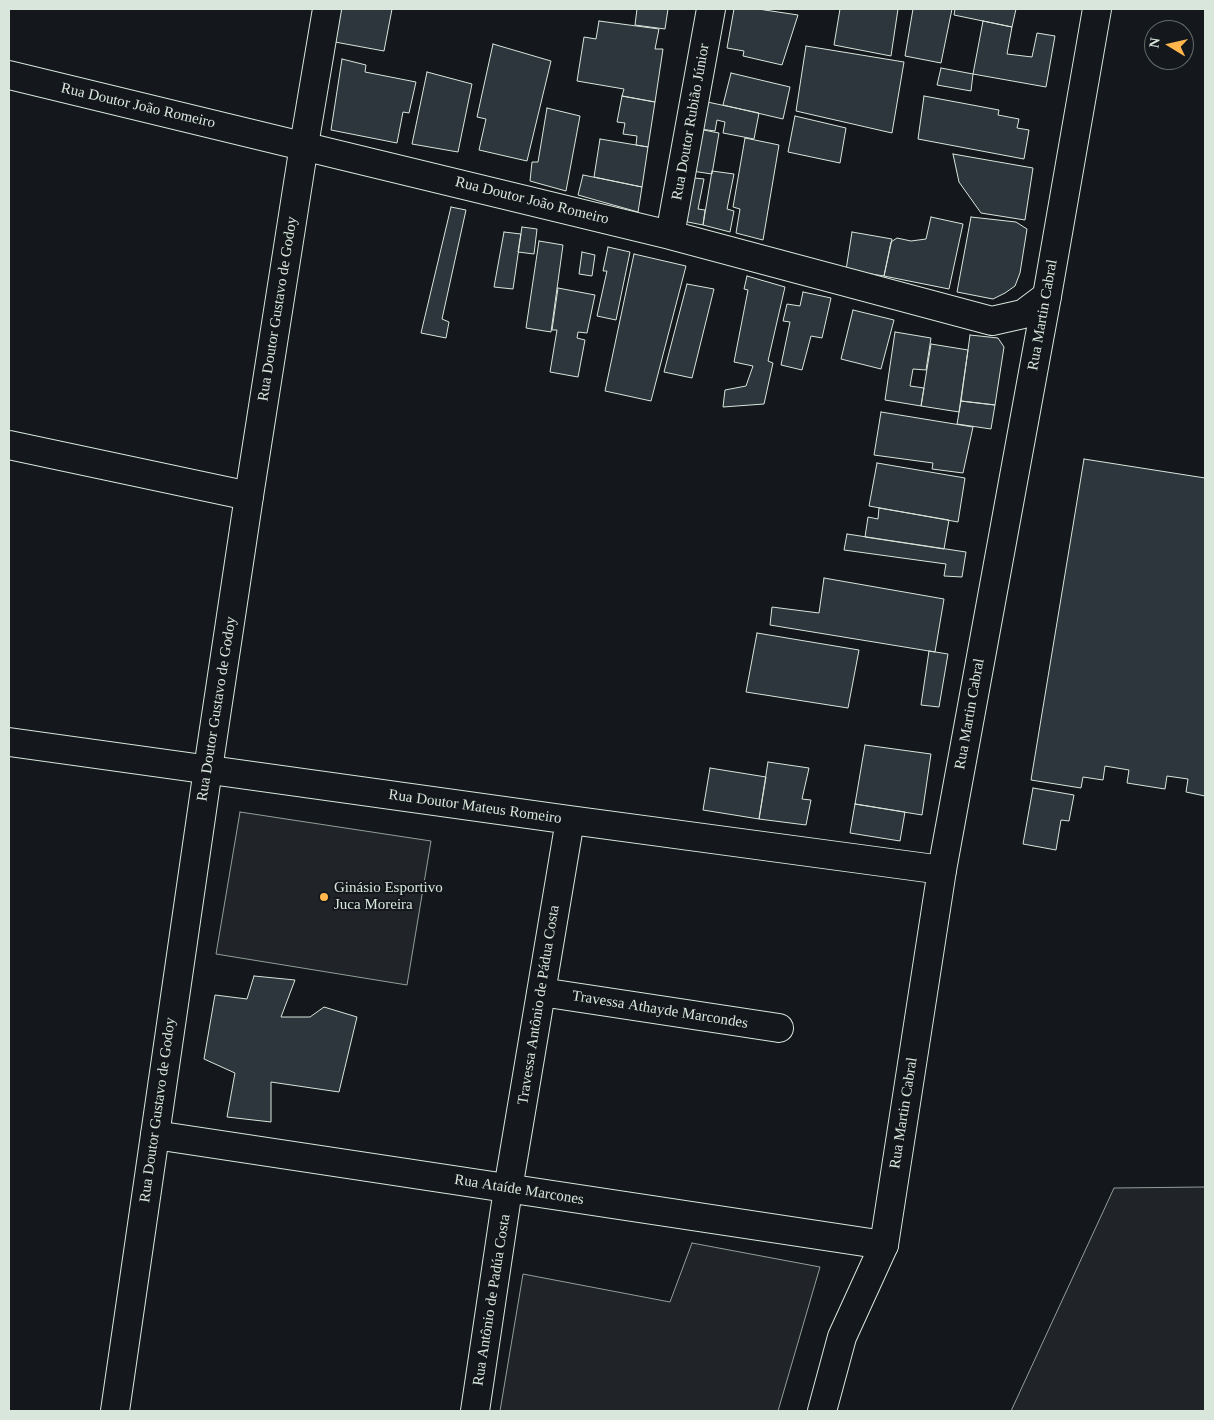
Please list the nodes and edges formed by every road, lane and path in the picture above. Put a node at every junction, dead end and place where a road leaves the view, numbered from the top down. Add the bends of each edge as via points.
1 (327, 9) edge
2 (711, 9) edge
3 (1097, 9) edge
4 (9, 75) edge
5 (304, 145) junction
6 (670, 235) junction
7 (1047, 296) junction
8 (9, 445) edge
9 (249, 496) junction
10 (9, 742) edge
11 (208, 769) junction
12 (570, 820) junction
13 (942, 870) junction
14 (541, 992) junction
15 (779, 1028) dead end
16 (155, 1135) junction
17 (508, 1189) junction
18 (884, 1245) junction
19 (115, 1411) edge
20 (475, 1411) edge
21 (822, 1411) edge

1 - 5 street, Rua Doutor Gustavo de Godoy
2 - 6 street, Rua Doutor Rubião Júnior
3 - 7 street, Rua Martin Cabral
4 - 5 street, Rua Doutor João Romeiro
5 - 6 street, Rua Doutor João Romeiro
5 - 9 street, Rua Doutor Gustavo de Godoy
6 - 7 street, Rua Doutor João Romeiro via 992,321 1023,314
7 - 13 street, Rua Martin Cabral
8 - 9 street
9 - 11 street, Rua Doutor Gustavo de Godoy
10 - 11 street, Rua Doutor Mateus Romeiro
11 - 12 street, Rua Doutor Mateus Romeiro
11 - 16 street, Rua Doutor Gustavo de Godoy
12 - 13 street, Rua Doutor Mateus Romeiro
12 - 14 street, Travessa Antônio de Pádua Costa
13 - 18 street, Rua Martin Cabral
14 - 15 street, Travessa Athayde Marcondes
14 - 17 street, Travessa Antônio de Pádua Costa
16 - 17 street, Rua Ataíde Marcones
16 - 19 street, Rua Doutor Gustavo de Godoy
17 - 18 street, Rua Ataíde Marcones
17 - 20 street, Rua Antônio de Padúa Costa
18 - 21 street, Rua Martin Cabral via 842,1337

